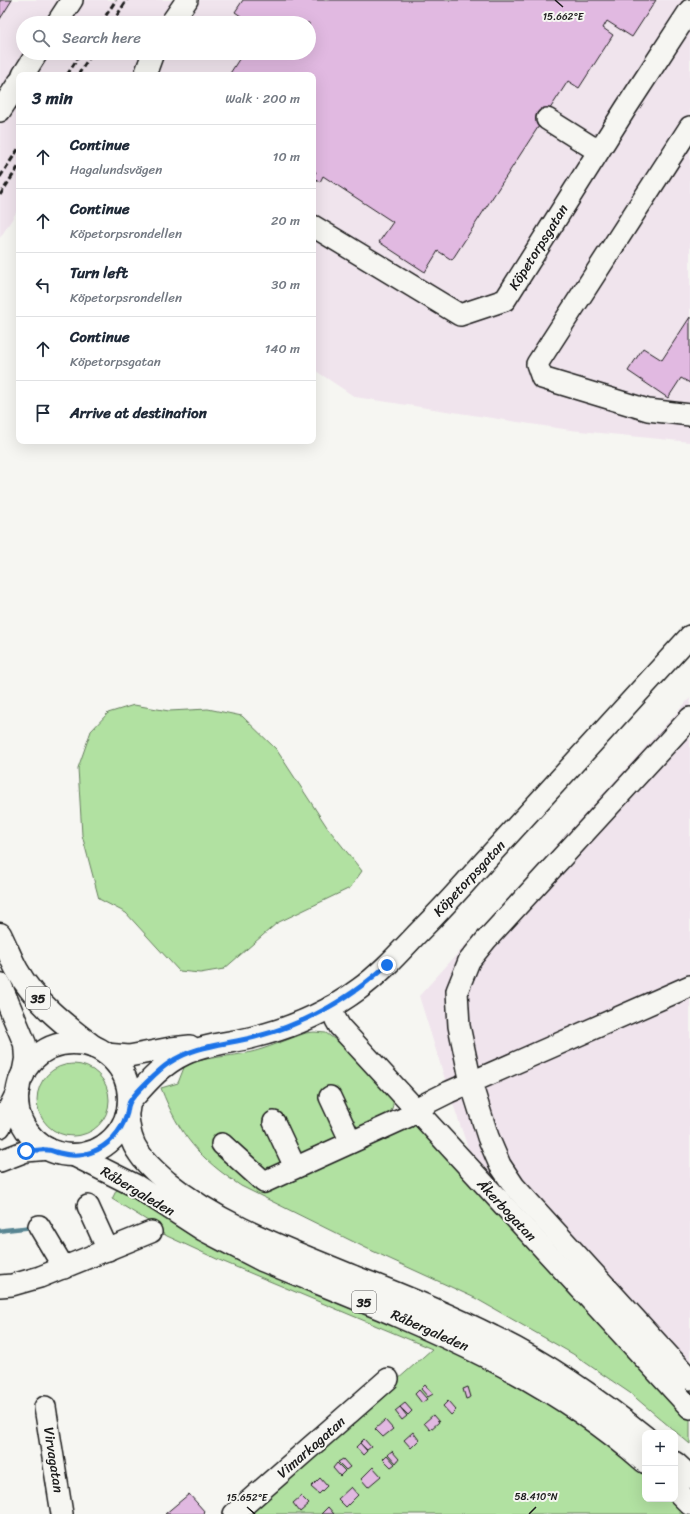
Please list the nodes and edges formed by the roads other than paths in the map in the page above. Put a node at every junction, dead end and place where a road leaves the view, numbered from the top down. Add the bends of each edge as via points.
1 (72, 0) edge
2 (187, 0) edge
3 (690, 10) edge
4 (62, 16) edge
5 (176, 16) edge
6 (33, 60) edge
7 (150, 60) edge
8 (25, 72) edge
9 (146, 72) edge
10 (16, 87) edge
11 (0, 111) edge
12 (547, 119) dead end
13 (690, 127) edge
14 (598, 152) junction
15 (316, 228) edge
16 (690, 415) edge
17 (690, 636) edge
18 (690, 718) edge
19 (0, 934) edge
20 (0, 984) edge
21 (690, 986) edge
22 (331, 1007) junction
23 (201, 1048) junction
24 (100, 1051) junction
25 (21, 1082) junction
26 (471, 1083) junction
27 (330, 1097) dead end
28 (128, 1109) junction
29 (415, 1109) junction
30 (274, 1122) dead end
31 (0, 1128) edge
32 (351, 1142) junction
33 (222, 1144) dead end
34 (49, 1150) junction
35 (74, 1155) junction
36 (0, 1161) edge
37 (295, 1167) junction
38 (88, 1206) dead end
39 (39, 1226) dead end
40 (151, 1232) dead end
41 (108, 1250) junction
42 (64, 1268) junction
43 (0, 1286) edge
44 (388, 1379) dead end
45 (690, 1379) edge
46 (45, 1407) dead end
47 (690, 1408) edge
48 (642, 1435) edge
49 (642, 1460) edge
50 (678, 1466) edge
51 (690, 1477) edge
52 (678, 1492) edge
53 (690, 1504) edge
54 (62, 1514) edge
55 (234, 1514) edge

1 - 4 street
2 - 5 street
3 - 14 street, Köpetorpsgatan
6 - 8 street
7 - 9 street
10 - 11 street
12 - 14 street
13 - 16 street via 537,364 542,378 648,410
14 - 15 street, Köpetorpsgatan via 505,300 460,315
17 - 22 street, Köpetorpsgatan via 406,947 369,981
18 - 26 street via 469,961 457,991 459,1026
19 - 24 main road, 35 via 18,971 31,989 62,1023
20 - 25 main road, 35 via 25,1044 26,1059
21 - 26 street
22 - 23 street, Köpetorpsgatan via 274,1032
22 - 29 street, Åkerbogatan via 340,1027
23 - 24 street, Köpetorpsgatan via 186,1046 129,1056
23 - 28 street, Köpetorpsgatan via 183,1055 156,1073
24 - 25 main road via 78,1044 54,1047 33,1061
24 - 28 main road, 35 via 116,1064 124,1076 128,1089
25 - 31 street
25 - 34 main road, 35 via 18,1106 23,1124 34,1139
26 - 29 street
26 - 45 street via 500,1165 514,1186
27 - 32 street
28 - 35 main road, 35 via 120,1130 107,1143 92,1152
28 - 48 main road, Råbergaleden / 35 via 133,1143 147,1163 182,1193 214,1214 271,1243 412,1300 495,1337 588,1393
29 - 32 street via 407,1117
29 - 47 street, Åkerbogatan
30 - 37 street
32 - 37 street
33 - 37 street via 264,1182
34 - 35 main road, 35
34 - 36 street via 26,1151
35 - 49 main road, Råbergaleden / 35 via 136,1186 198,1227 234,1247 442,1334 485,1355 576,1409
38 - 41 street
39 - 42 street
40 - 41 street
41 - 42 street
42 - 43 street via 12,1285
44 - 55 street, Vimarkagatan
46 - 54 street, Virvagatan
50 - 51 main road
52 - 53 main road

